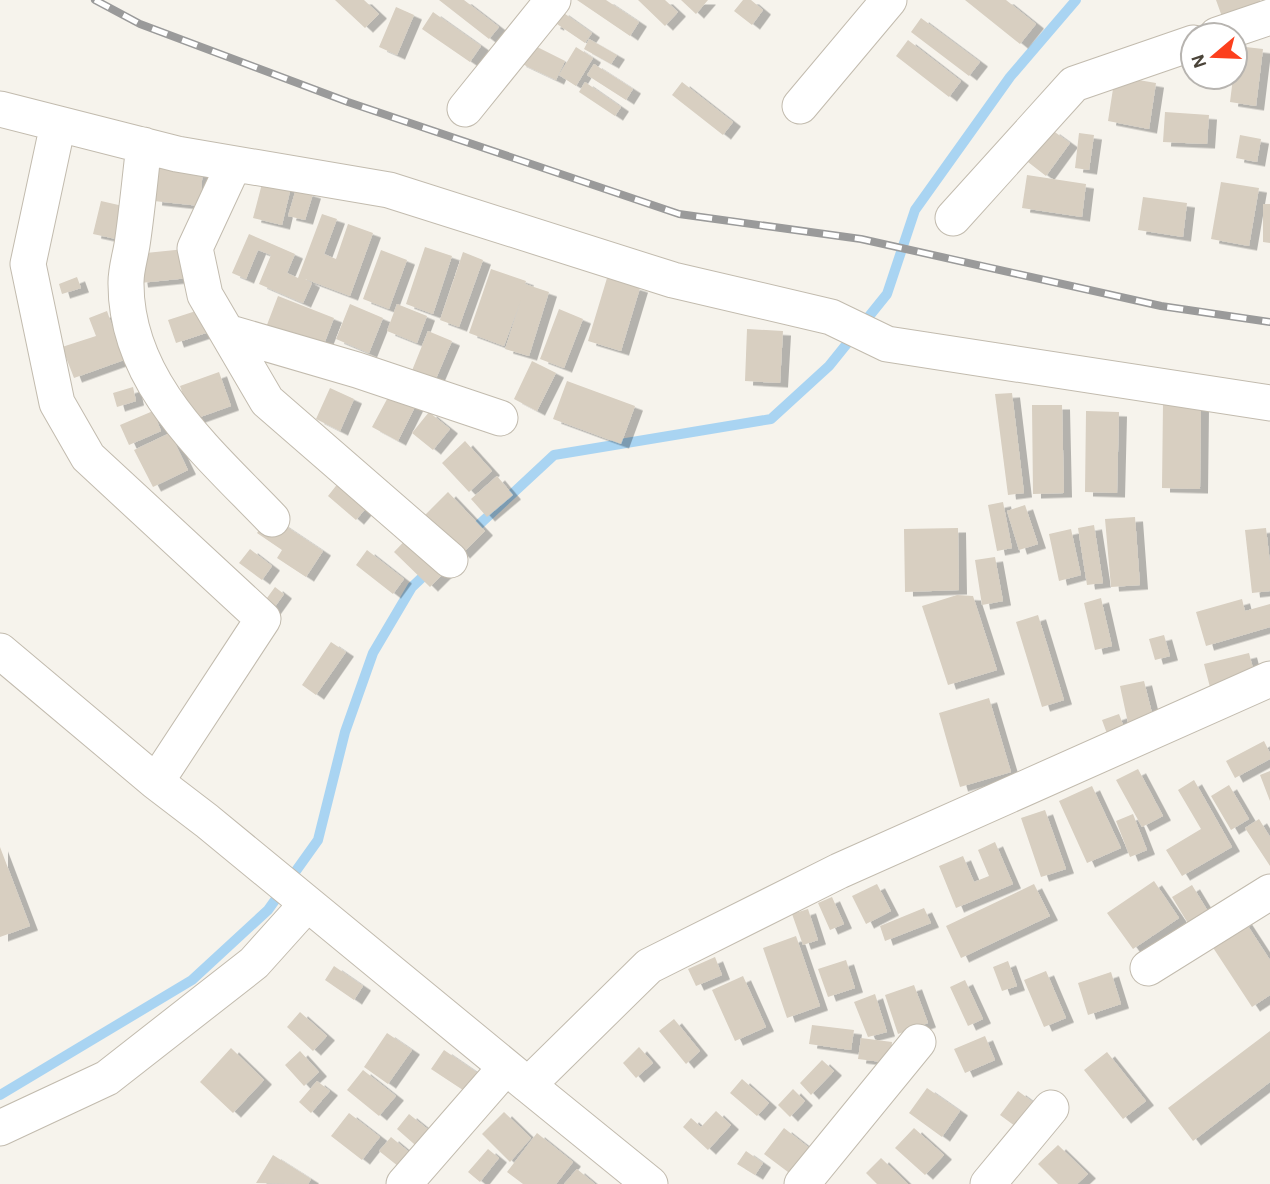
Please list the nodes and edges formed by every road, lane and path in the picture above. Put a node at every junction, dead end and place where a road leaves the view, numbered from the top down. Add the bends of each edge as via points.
1 (553, 0) edge
2 (888, 0) edge
3 (1270, 17) edge
4 (1249, 24) edge
5 (1179, 48) edge
6 (800, 106) dead end
7 (0, 109) edge
8 (465, 109) dead end
9 (58, 124) junction
10 (144, 145) junction
11 (234, 164) junction
12 (953, 218) dead end
13 (227, 332) junction
14 (1270, 403) edge
15 (500, 418) dead end
16 (272, 519) dead end
17 (450, 560) dead end
18 (0, 651) edge
19 (1270, 679) edge
20 (156, 782) junction
21 (1270, 892) edge
22 (307, 904) junction
23 (1148, 968) dead end
24 (918, 1042) dead end
25 (517, 1076) junction
26 (1051, 1108) dead end
27 (0, 1128) edge
28 (404, 1184) edge
29 (650, 1184) edge
30 (802, 1184) edge
31 (988, 1184) edge

1 - 8 street
2 - 6 street
3 - 4 street
5 - 12 street via 1074,84
7 - 9 street
9 - 10 street
9 - 20 street via 28,264 57,403 88,457 263,619
10 - 11 street
10 - 16 street via 126,280 129,323 142,361 195,439
11 - 13 street via 195,248 205,295
11 - 14 street via 389,190 673,279 831,317 887,344
13 - 15 street
13 - 17 street via 267,401
18 - 20 street
19 - 25 street via 839,871 649,966
20 - 22 street
21 - 23 street
22 - 25 street
22 - 27 street via 254,963 107,1078
24 - 30 street
25 - 28 street
25 - 29 street
26 - 31 street

